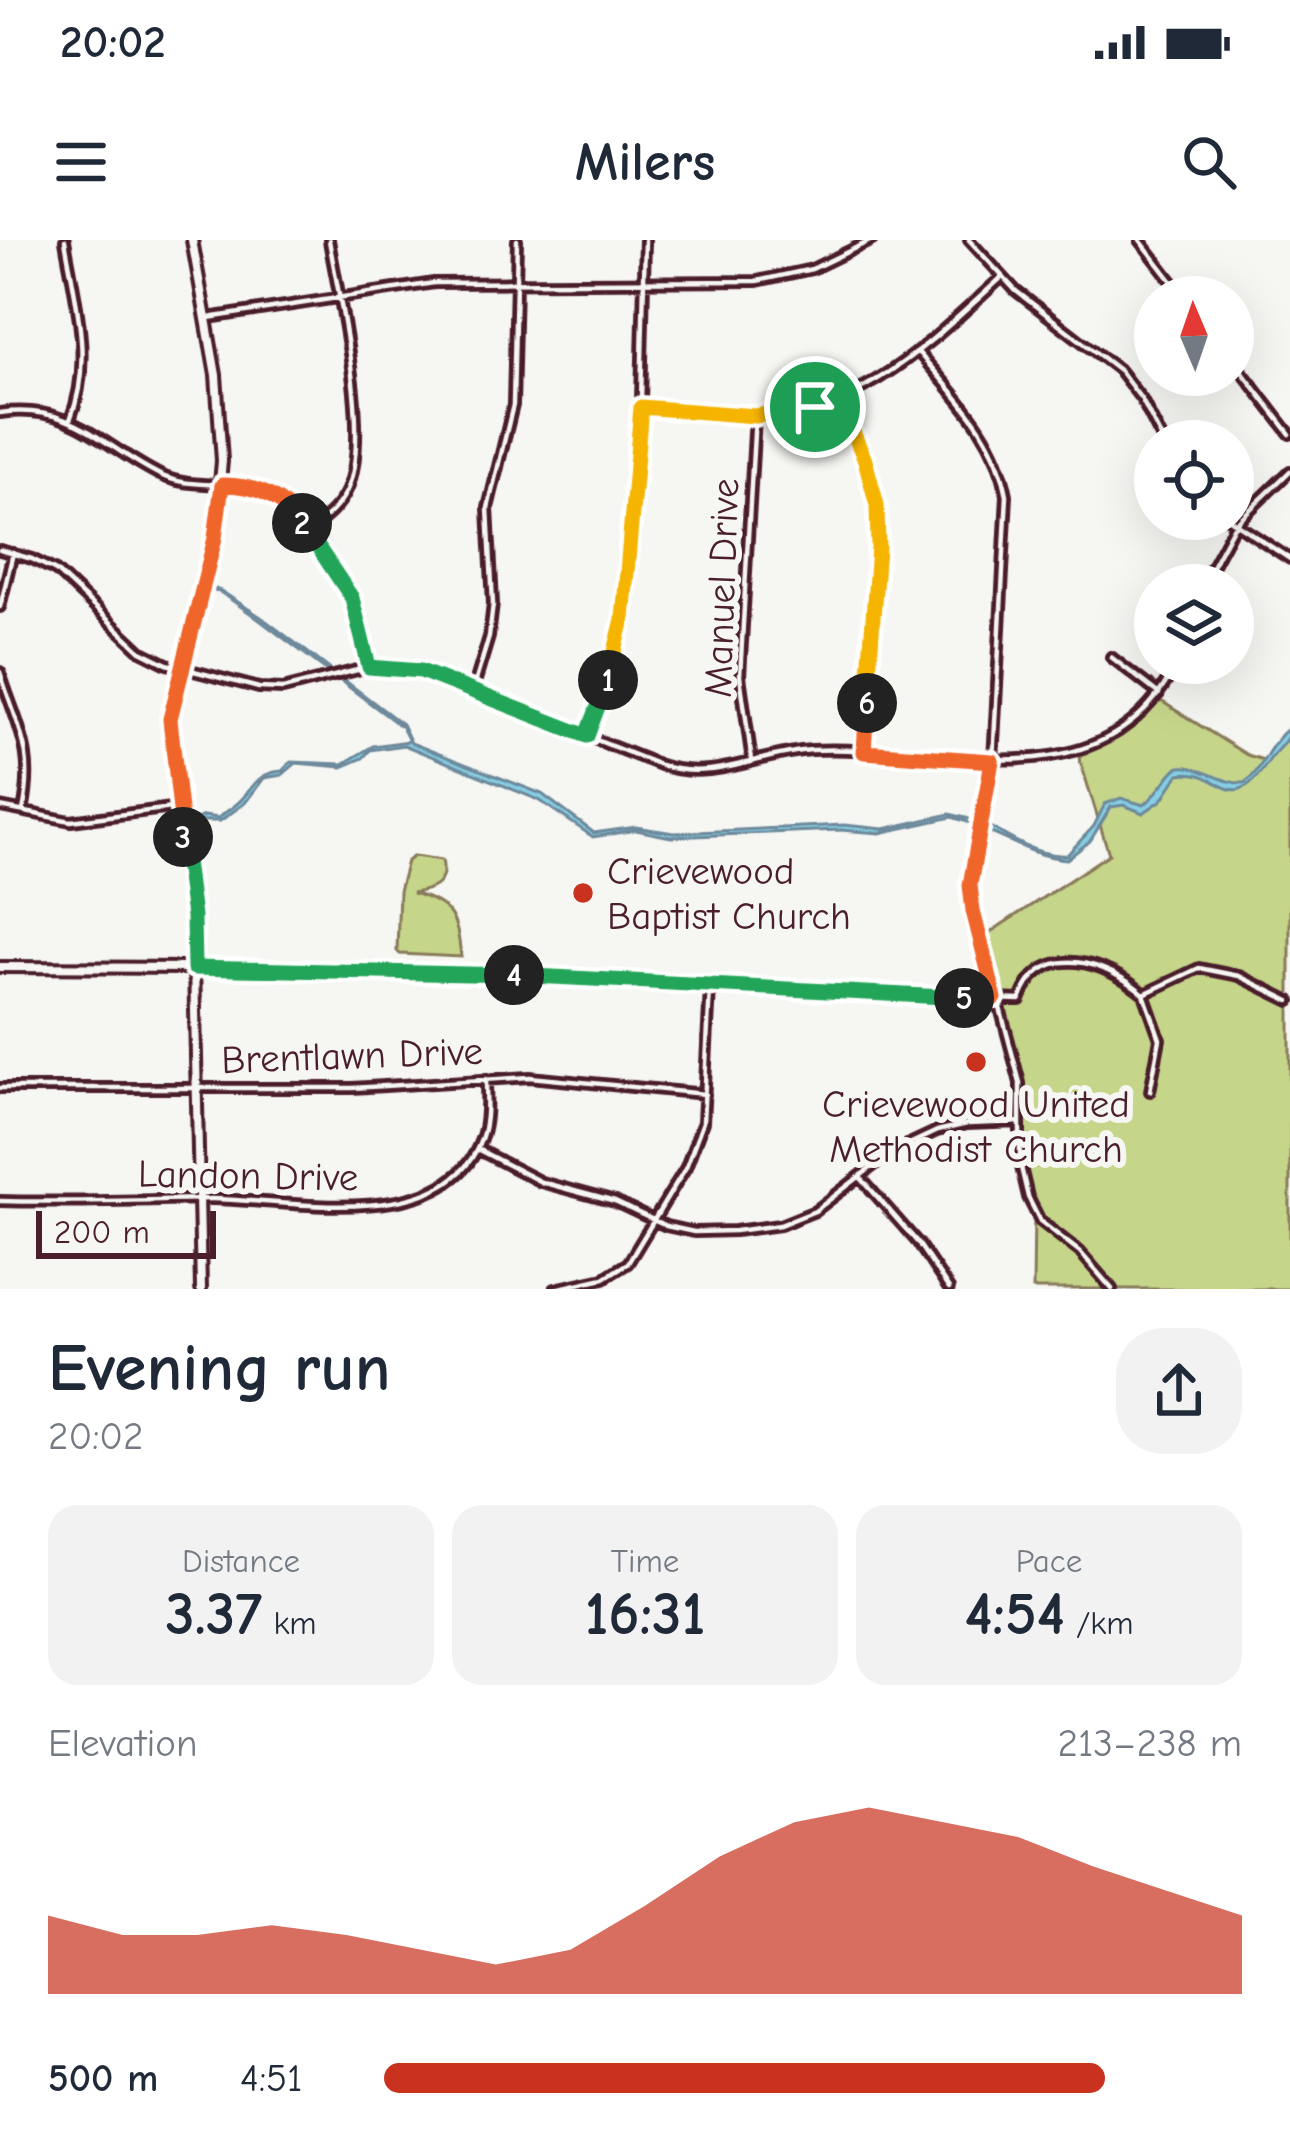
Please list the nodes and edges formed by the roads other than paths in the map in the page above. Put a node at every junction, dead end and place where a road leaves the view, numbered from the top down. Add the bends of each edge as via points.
1 (64, 240) edge
2 (193, 240) edge
3 (329, 240) edge
4 (517, 240) edge
5 (645, 240) edge
6 (872, 240) edge
7 (969, 240) edge
8 (1140, 240) edge
9 (1168, 276) edge
10 (1001, 278) junction
11 (517, 281) junction
12 (644, 282) junction
13 (339, 296) junction
14 (208, 318) junction
15 (918, 352) junction
16 (1254, 387) edge
17 (839, 400) junction
18 (641, 407) junction
19 (0, 413) edge
20 (755, 416) junction
21 (70, 420) junction
22 (1152, 420) edge
23 (1290, 434) edge
24 (1290, 471) edge
25 (222, 485) junction
26 (1254, 502) edge
27 (309, 531) junction
28 (1254, 535) edge
29 (0, 550) edge
30 (14, 553) junction
31 (1290, 559) edge
32 (0, 608) edge
33 (1111, 657) dead end
34 (369, 667) junction
35 (181, 669) junction
36 (0, 672) edge
37 (1165, 684) edge
38 (472, 690) junction
39 (1159, 694) junction
40 (587, 736) junction
41 (864, 752) junction
42 (752, 761) junction
43 (992, 761) junction
44 (0, 807) edge
45 (179, 808) junction
46 (23, 813) junction
47 (0, 967) edge
48 (194, 968) junction
49 (710, 988) junction
50 (1144, 994) junction
51 (995, 998) junction
52 (1290, 1001) edge
53 (486, 1078) junction
54 (0, 1088) edge
55 (195, 1088) junction
56 (1150, 1090) dead end
57 (705, 1094) junction
58 (1020, 1122) junction
59 (477, 1149) junction
60 (860, 1177) junction
61 (199, 1200) junction
62 (0, 1201) edge
63 (656, 1221) junction
64 (201, 1289) edge
65 (555, 1289) edge
66 (949, 1289) edge
67 (1112, 1289) edge

1 - 21 street via 83,363
2 - 14 street
3 - 13 street
4 - 11 street
5 - 12 street
6 - 12 street via 777,278
7 - 10 street
8 - 9 street
10 - 15 street
10 - 22 street via 1120,371
11 - 12 street
11 - 13 street
11 - 38 street via 513,405 488,511 492,622
12 - 18 street
13 - 14 street
13 - 27 street via 352,380 353,469 341,501
14 - 25 street
15 - 17 street
15 - 43 street via 984,432 1006,488
16 - 23 street
17 - 20 street
17 - 41 street via 878,517
18 - 20 street
18 - 40 street via 623,619
19 - 21 street
20 - 42 street, Manuel Drive via 740,676
21 - 25 street via 166,478
24 - 26 street
25 - 27 street via 274,496
25 - 35 street
27 - 34 street via 352,598
28 - 31 street
29 - 30 street
30 - 32 street
30 - 35 street via 61,575 141,652
33 - 39 street
34 - 35 street via 273,689
34 - 38 street via 421,671
35 - 45 street via 169,728
36 - 46 street via 28,754
37 - 39 street
38 - 40 street
39 - 43 street via 1097,743 1048,758
40 - 42 street via 689,772
41 - 42 street via 807,750
41 - 43 street
43 - 51 street via 970,885
44 - 46 street
45 - 46 street via 89,820
45 - 48 street
47 - 48 street
48 - 49 street via 561,976
48 - 55 street
49 - 51 street
49 - 57 street
50 - 51 street via 1113,970 1075,962 1045,970 1020,1000
50 - 52 street via 1199,968 1239,976
50 - 56 street via 1160,1039
51 - 58 street via 1021,1087
53 - 55 street, Brentlawn Drive
53 - 57 street, Brentlawn Drive
53 - 59 street
54 - 55 street, Brentlawn Drive
55 - 61 street
57 - 63 street via 694,1150
58 - 60 street via 937,1131
58 - 67 street via 1022,1174 1034,1212
59 - 61 street, Landon Drive via 446,1181 381,1205
59 - 63 street via 541,1182
60 - 63 street via 821,1208 772,1227 706,1232
60 - 66 street
61 - 62 street, Landon Drive
61 - 64 street
63 - 65 street via 614,1274

